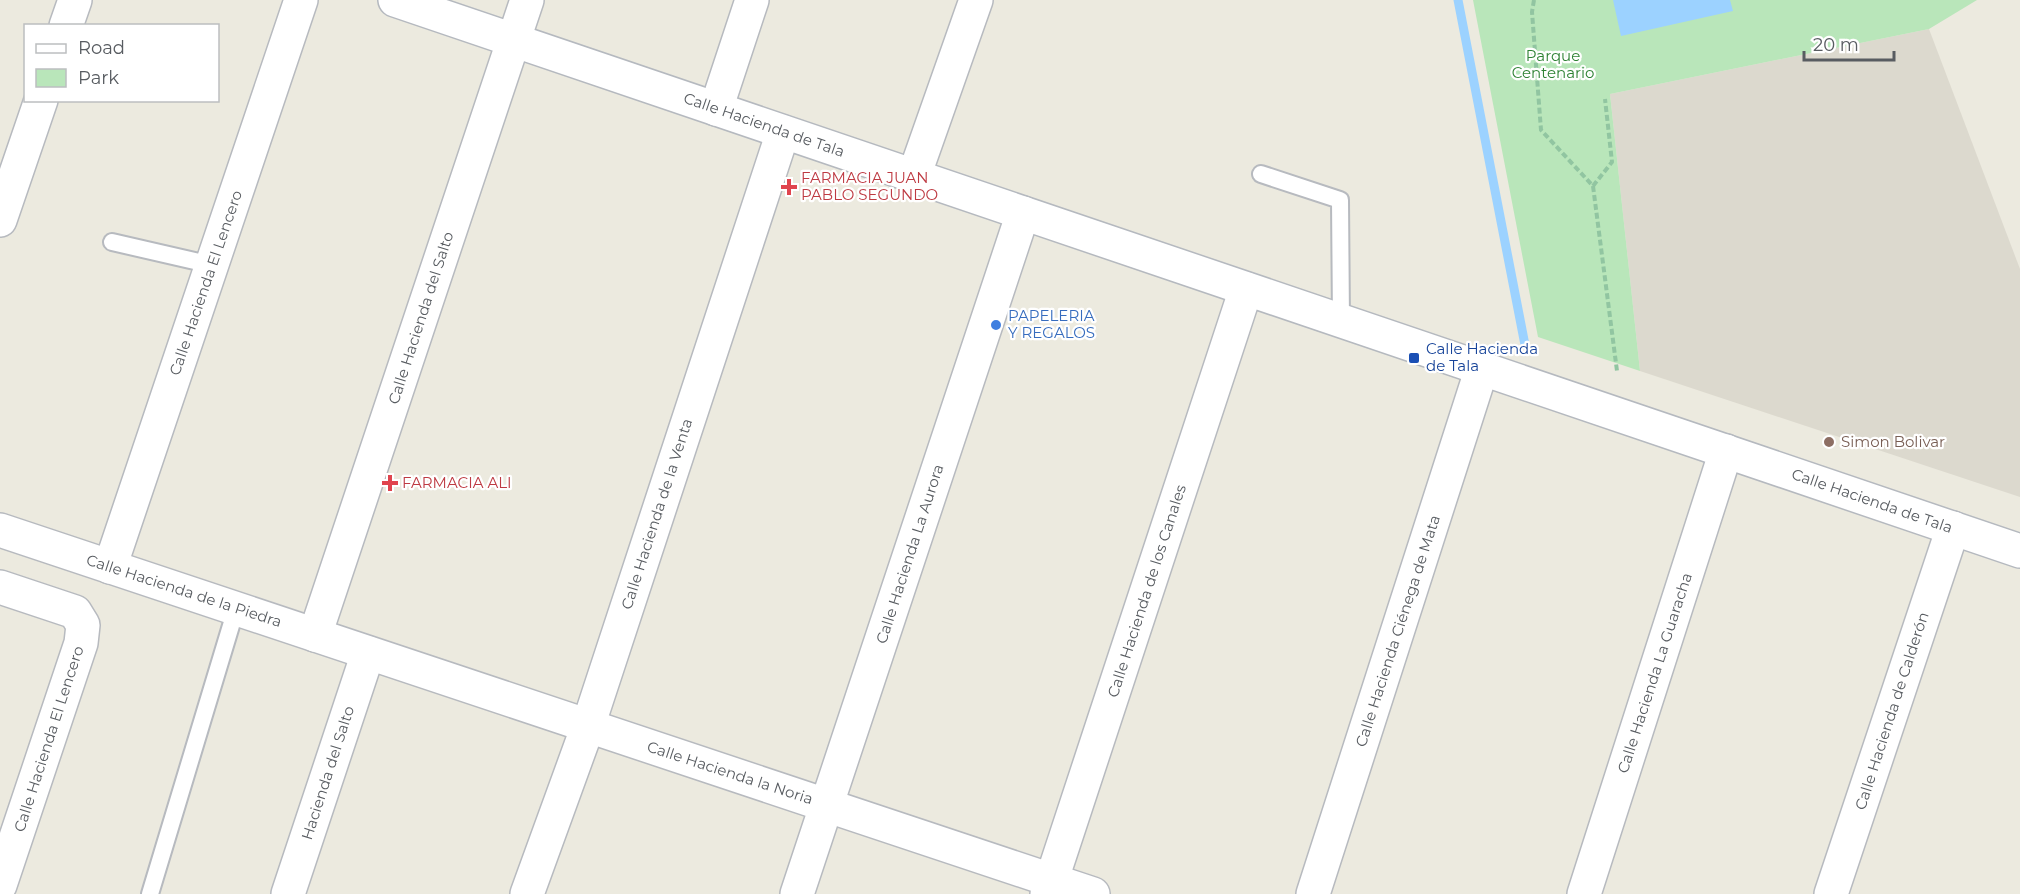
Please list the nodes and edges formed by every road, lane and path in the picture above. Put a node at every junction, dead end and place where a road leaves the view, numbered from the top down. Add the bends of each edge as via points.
1 (75, 0) edge
2 (301, 0) edge
3 (395, 0) edge
4 (527, 0) edge
5 (752, 0) edge
6 (976, 0) edge
7 (1534, 0) edge
8 (67, 24) edge
9 (514, 40) junction
10 (1605, 99) dead end
11 (39, 102) edge
12 (716, 109) junction
13 (783, 132) junction
14 (1261, 174) dead end
15 (914, 176) junction
16 (1593, 186) junction
17 (1023, 213) junction
18 (0, 220) edge
19 (112, 242) dead end
20 (212, 265) junction
21 (1246, 289) junction
22 (1341, 321) junction
23 (1482, 368) junction
24 (1617, 371) dead end
25 (1726, 451) junction
26 (1953, 528) junction
27 (0, 530) edge
28 (2020, 551) edge
29 (110, 567) junction
30 (0, 587) edge
31 (236, 609) junction
32 (315, 635) junction
33 (368, 653) junction
34 (588, 726) junction
35 (826, 805) junction
36 (0, 885) edge
37 (1049, 887) edge
38 (150, 894) edge
39 (288, 894) edge
40 (527, 894) edge
41 (797, 894) edge
42 (1093, 894) edge
43 (1313, 894) edge
44 (1584, 894) edge
45 (1831, 894) edge

1 - 8 street
2 - 20 street, Calle Hacienda El Lencero
3 - 9 street, Calle Hacienda de Tala
4 - 9 street, Calle Hacienda del Salto
5 - 12 street
6 - 15 street
7 - 16 path via 1541,130
9 - 12 street, Calle Hacienda de Tala
9 - 32 street, Calle Hacienda del Salto
10 - 16 path via 1612,162
11 - 18 street
12 - 13 street, Calle Hacienda de Tala
13 - 15 street, Calle Hacienda de Tala
13 - 34 street, Calle Hacienda de la Venta
14 - 22 lane via 1340,200
15 - 17 street, Calle Hacienda de Tala
16 - 24 path
17 - 21 street, Calle Hacienda de Tala
17 - 35 street, Calle Hacienda La Aurora
19 - 20 lane
20 - 29 street, Calle Hacienda El Lencero
21 - 22 street, Calle Hacienda de Tala
21 - 37 street, Calle Hacienda de los Canales
22 - 23 street, Calle Hacienda de Tala
23 - 25 street, Calle Hacienda de Tala
23 - 43 street, Calle Hacienda Ciénega de Mata
25 - 26 street, Calle Hacienda de Tala
25 - 44 street, Calle Hacienda La Guaracha
26 - 28 street, Calle Hacienda de Tala
26 - 45 street, Calle Hacienda de Calderón
27 - 29 street, Calle Hacienda de la Piedra
29 - 31 street, Calle Hacienda de la Piedra
30 - 36 street, Calle Hacienda El Lencero via 75,612 83,625 81,643
31 - 32 street, Calle Hacienda de la Piedra
31 - 38 lane
32 - 33 street, Calle Hacienda de la Piedra
33 - 34 street, Calle Hacienda la Noria
33 - 39 street, Hacienda del Salto
34 - 35 street, Calle Hacienda la Noria
34 - 40 street, Calle Hacienda de la Venta
35 - 37 street, Calle Hacienda la Noria
35 - 41 street, Calle Hacienda La Aurora
37 - 42 street, Calle Hacienda la Noria

